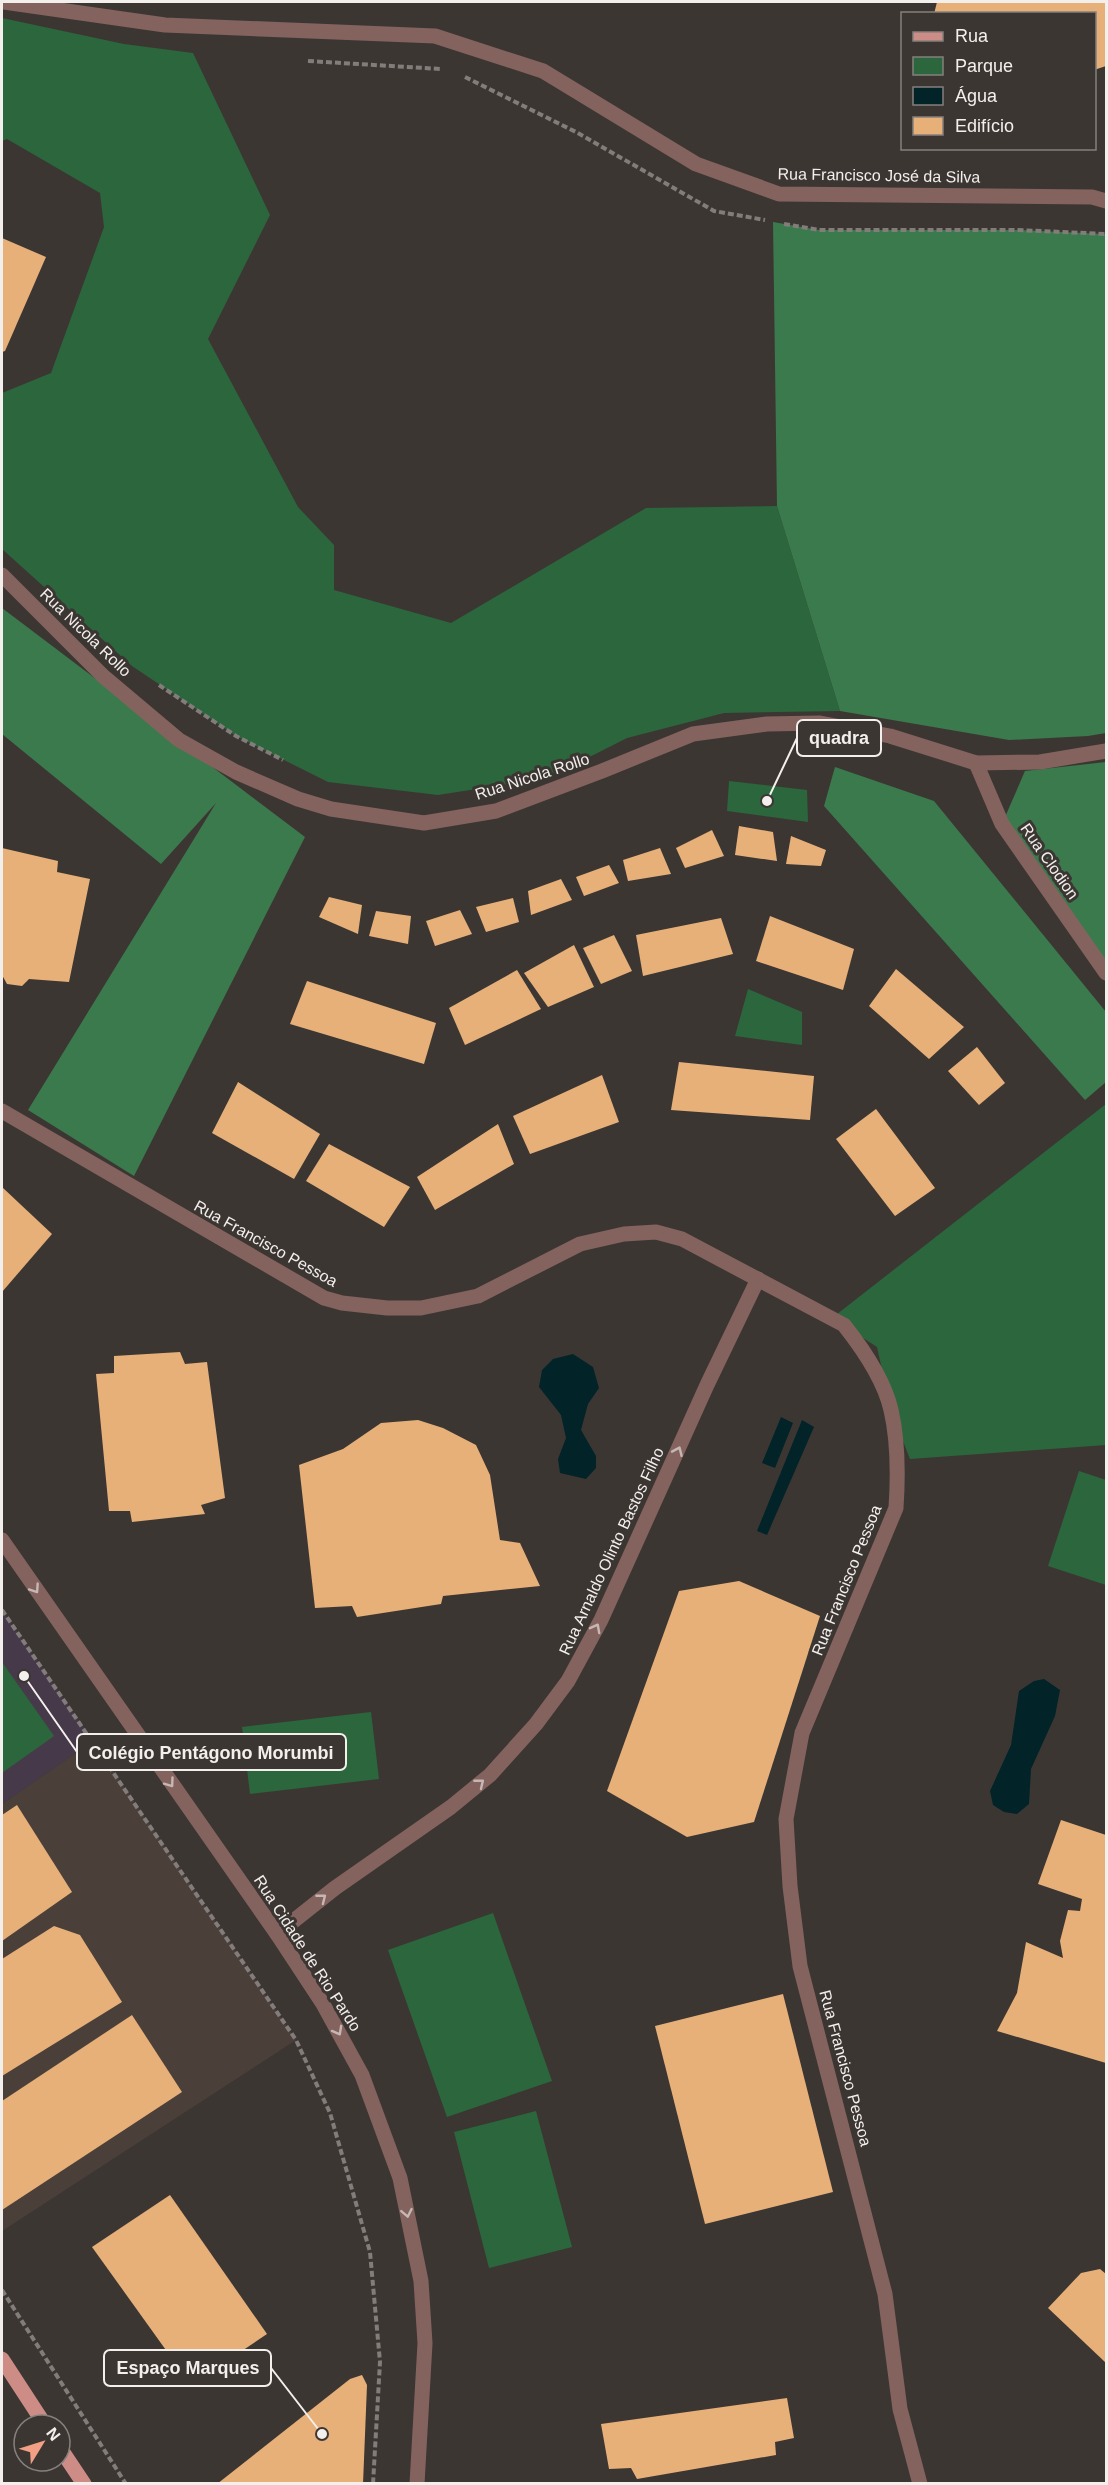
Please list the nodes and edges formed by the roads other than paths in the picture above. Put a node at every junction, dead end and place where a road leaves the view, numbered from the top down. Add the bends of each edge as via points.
1 (4, 2) edge
2 (1107, 201) edge
3 (2, 575) edge
4 (1107, 751) edge
5 (976, 763) junction
6 (1107, 973) edge
7 (2, 1111) edge
8 (758, 1279) junction
9 (2, 1540) edge
10 (276, 1934) junction
11 (2, 2359) edge
12 (37, 2413) edge
13 (72, 2466) edge
14 (84, 2484) edge
15 (417, 2484) edge
16 (920, 2484) edge

1 - 2 street, Rua Francisco José da Silva via 165,25 435,36 543,71 696,164 779,194 1092,197
3 - 5 street, Rua Nicola Rollo via 103,676 178,740 236,772 331,809 424,823 496,811 693,734 767,724 820,723 879,734
4 - 5 street, Rua Nicola Rollo via 1040,762
5 - 6 street, Rua Clodion via 1002,824
7 - 8 street, Rua Francisco Pessoa via 324,1298 342,1303 421,1308 478,1296 580,1244 624,1234 656,1232 682,1239
10 -> 8 street, Rua Arnaldo Olinto Bastos Filho via 490,1775 568,1681 601,1620
8 - 16 street, Rua Francisco Pessoa via 844,1324 878,1377 891,1410 898,1479 896,1508 802,1733 786,1819 800,1966 885,2294 900,2409
9 -> 10 street, Rua Cidade de Rio Pardo
10 -> 15 street, Rua Cidade de Rio Pardo via 323,2004 362,2075 400,2178 421,2281 425,2343
11 - 12 main road
13 - 14 main road

